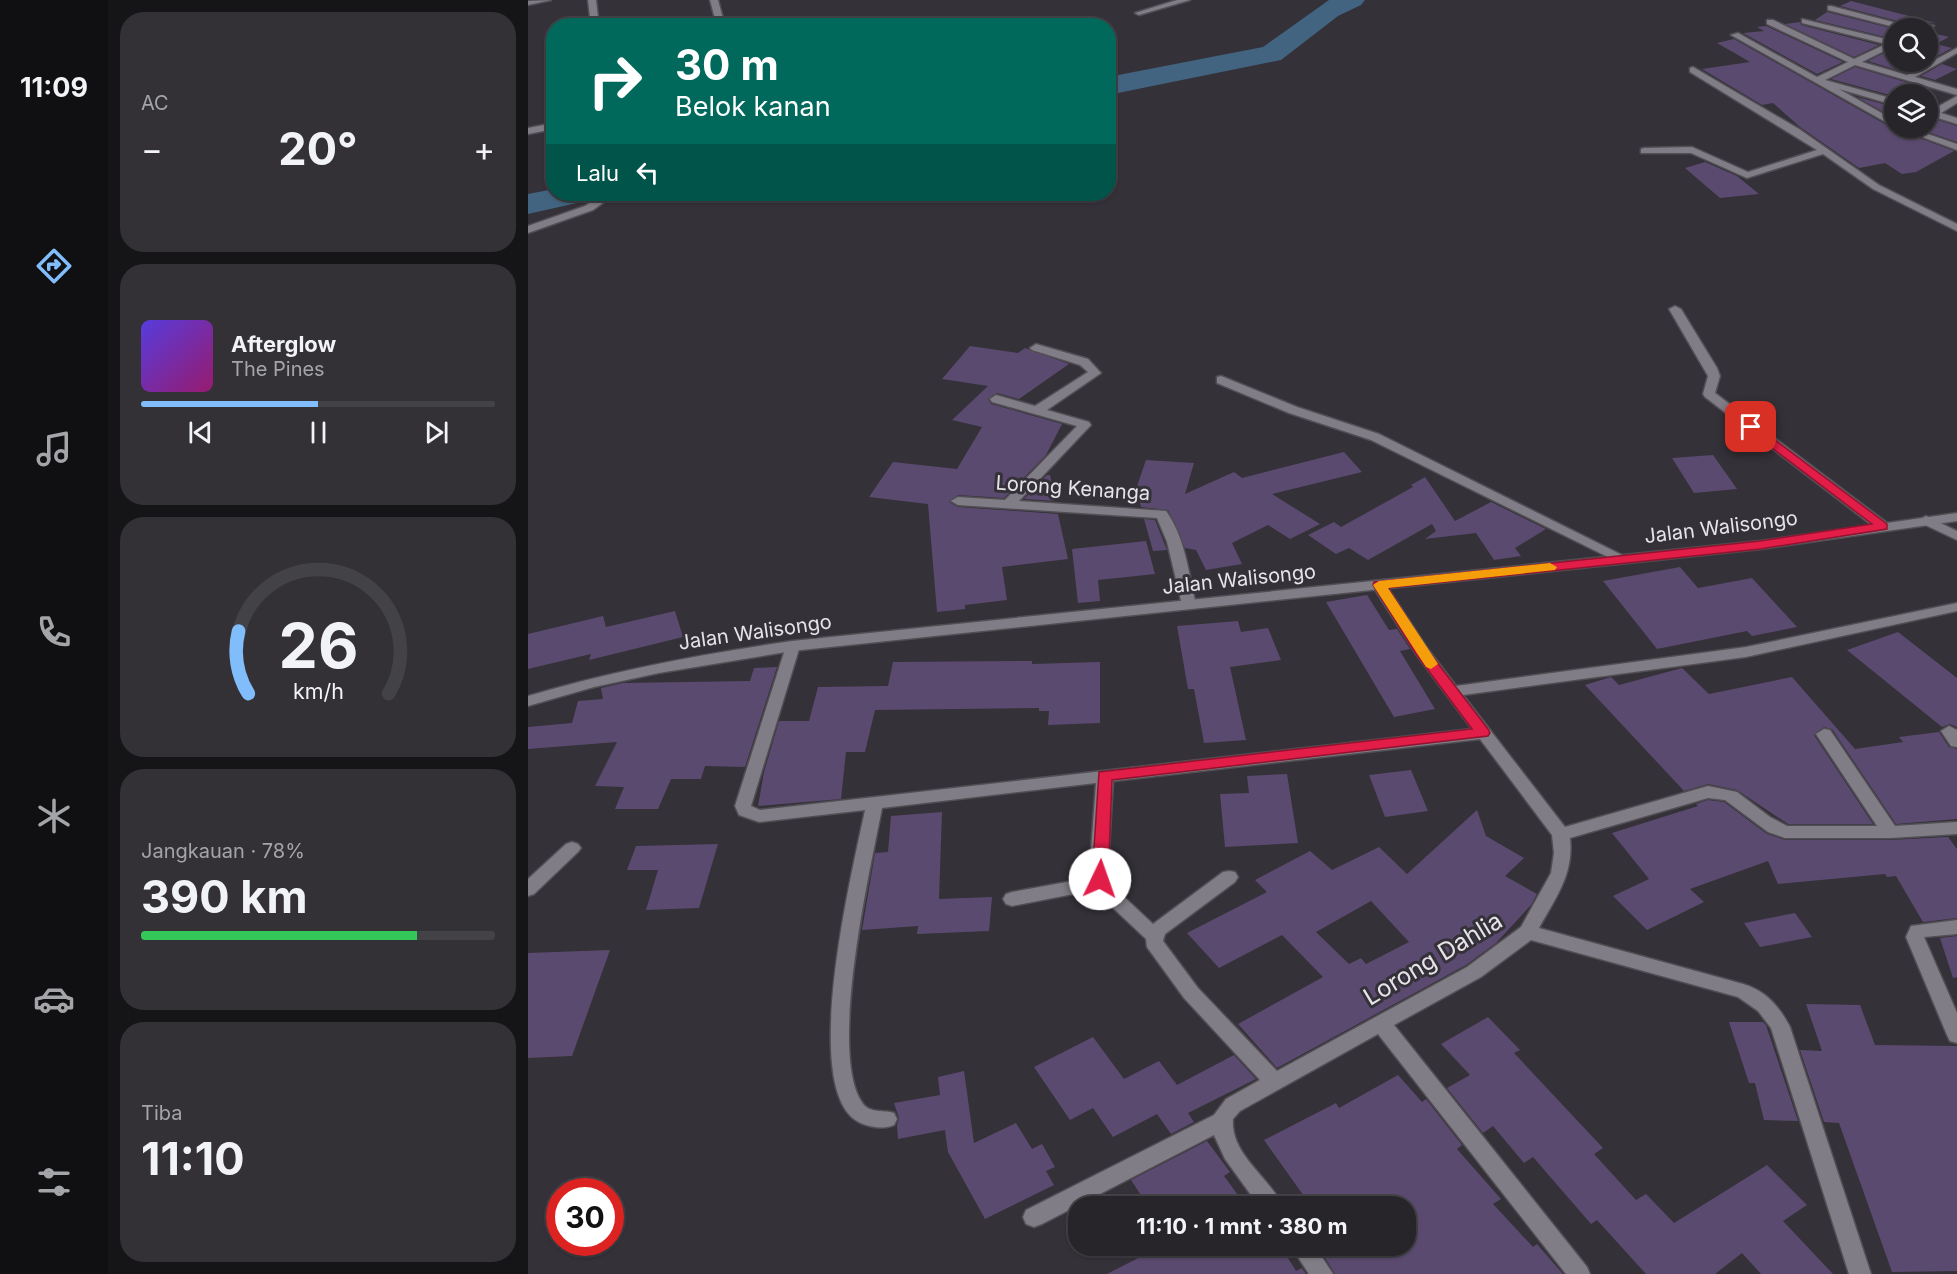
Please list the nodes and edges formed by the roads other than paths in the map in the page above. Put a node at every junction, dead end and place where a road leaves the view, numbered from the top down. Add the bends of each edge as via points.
1 (547, 0) edge
2 (592, 0) edge
3 (714, 0) edge
4 (1186, 0) edge
5 (528, 3) edge
6 (1831, 8) dead end
7 (1139, 13) dead end
8 (594, 18) edge
9 (719, 18) edge
10 (1805, 21) dead end
11 (1770, 22) dead end
12 (1884, 22) edge
13 (1735, 35) dead end
14 (1884, 41) edge
15 (1884, 48) edge
16 (1957, 50) edge
17 (1854, 62) junction
18 (1693, 70) dead end
19 (1907, 78) junction
20 (1816, 80) junction
21 (1957, 93) edge
22 (1884, 99) edge
23 (1957, 99) edge
24 (1938, 109) edge
25 (1938, 115) edge
26 (1884, 117) edge
27 (1957, 121) edge
28 (546, 127) edge
29 (528, 130) edge
30 (1931, 138) edge
31 (1957, 147) edge
32 (1644, 151) dead end
33 (1824, 151) junction
34 (602, 201) edge
35 (1957, 228) edge
36 (528, 230) edge
37 (1675, 309) dead end
38 (1036, 348) dead end
39 (1221, 380) dead end
40 (996, 399) dead end
41 (1038, 410) junction
42 (958, 501) dead end
43 (1010, 504) junction
44 (1957, 517) edge
45 (1926, 520) junction
46 (1882, 526) junction
47 (1957, 536) edge
48 (1623, 559) junction
49 (1379, 585) junction
50 (1189, 605) junction
51 (1957, 607) edge
52 (792, 646) junction
53 (1452, 692) junction
54 (528, 701) edge
55 (1483, 733) junction
56 (1824, 734) dead end
57 (1105, 776) junction
58 (875, 802) junction
59 (1957, 828) edge
60 (1890, 832) junction
61 (1562, 834) junction
62 (572, 848) dead end
63 (1229, 877) dead end
64 (1098, 884) junction
65 (528, 889) edge
66 (1012, 899) dead end
67 (1957, 927) edge
68 (1528, 932) junction
69 (1153, 935) junction
70 (1381, 1023) junction
71 (1957, 1035) edge
72 (1275, 1083) junction
73 (887, 1119) dead end
74 (1222, 1121) junction
75 (1265, 1196) edge
76 (1034, 1217) dead end
77 (1309, 1256) edge
78 (1322, 1274) edge
79 (1579, 1274) edge
80 (1860, 1274) edge

1 - 5 street
2 - 8 street
3 - 9 street
4 - 7 street
6 - 12 street
10 - 14 street
11 - 17 street
13 - 20 street
15 - 17 street
16 - 19 street
17 - 19 street
17 - 20 street
18 - 33 street
19 - 21 street
20 - 22 street
20 - 26 street
23 - 24 street
25 - 27 street
28 - 29 street
30 - 31 street
32 - 33 street via 1692,150 1747,176
33 - 35 street via 1876,187
34 - 36 street
37 - 46 street via 1711,368 1714,376 1709,394
38 - 41 street via 1084,362 1095,373
39 - 48 street via 1293,410 1375,437
40 - 41 street
41 - 43 street via 1085,425
42 - 43 street, Lorong Kenanga
43 - 50 street, Lorong Kenanga via 1161,514
44 - 45 street, Jalan Walisongo
45 - 46 street, Jalan Walisongo
45 - 47 street
46 - 48 street, Jalan Walisongo via 1760,545
48 - 49 street, Jalan Walisongo
49 - 50 street, Jalan Walisongo
49 - 53 street
50 - 52 street, Jalan Walisongo
51 - 53 street via 1746,652
52 - 54 street, Jalan Walisongo via 646,668
52 - 58 street via 743,806 745,811 759,816
53 - 55 street
55 - 57 street
55 - 61 street
56 - 60 street
57 - 58 street
57 - 64 street
58 - 73 street via 841,990 842,1082 857,1112
59 - 60 street
60 - 61 street via 1785,832 1771,827 1733,795 1708,792
61 - 68 street, Lorong Dahlia via 1560,873
62 - 65 street
63 - 69 street
64 - 66 street
64 - 69 street
67 - 71 street via 1921,930 1915,937
68 - 70 street, Lorong Dahlia via 1474,972
68 - 80 street via 1753,994 1766,1005 1780,1027
69 - 72 street via 1191,993
70 - 72 street, Lorong Dahlia
70 - 79 street
72 - 74 street, Lorong Dahlia via 1233,1105
74 - 75 street via 1227,1145
74 - 76 street, Lorong Dahlia
77 - 78 street

